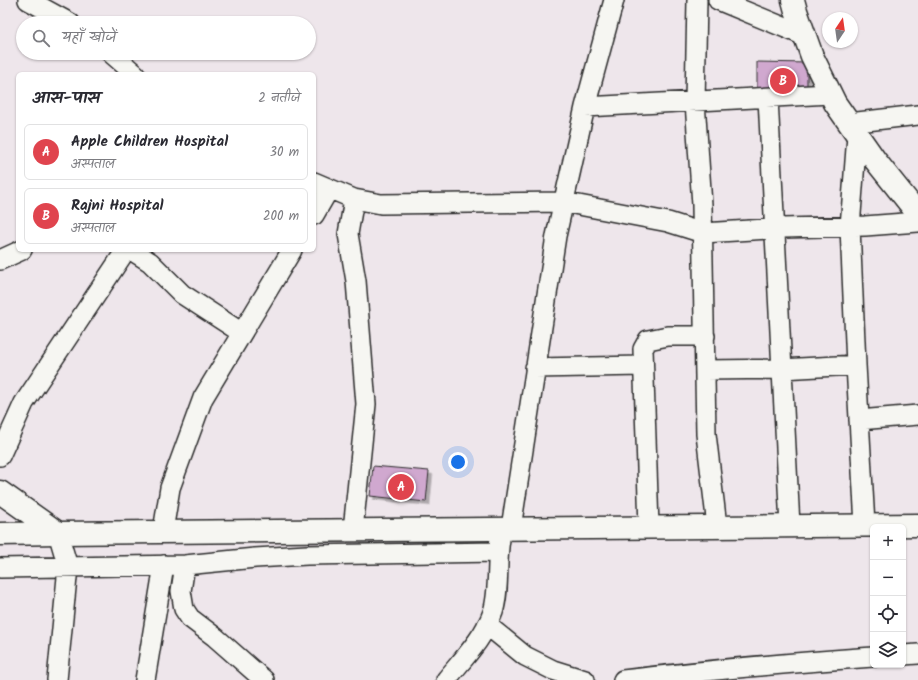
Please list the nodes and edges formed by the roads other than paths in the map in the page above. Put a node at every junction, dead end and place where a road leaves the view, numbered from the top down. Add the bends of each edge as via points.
1 (28, 0) edge
2 (614, 0) edge
3 (697, 0) edge
4 (718, 0) edge
5 (794, 0) edge
6 (57, 16) edge
7 (805, 36) junction
8 (119, 60) edge
9 (133, 72) edge
10 (830, 94) junction
11 (768, 98) junction
12 (695, 102) junction
13 (585, 107) junction
14 (918, 114) edge
15 (853, 129) junction
16 (322, 185) edge
17 (354, 199) junction
18 (563, 202) junction
19 (316, 208) edge
20 (918, 214) edge
21 (918, 222) edge
22 (850, 227) junction
23 (775, 229) junction
24 (703, 233) junction
25 (18, 252) edge
26 (125, 252) edge
27 (134, 252) edge
28 (291, 252) edge
29 (0, 260) edge
30 (242, 333) junction
31 (705, 336) junction
32 (856, 365) junction
33 (643, 366) junction
34 (535, 368) junction
35 (781, 369) junction
36 (705, 370) junction
37 (918, 415) edge
38 (859, 420) junction
39 (0, 456) edge
40 (0, 492) edge
41 (918, 524) edge
42 (865, 525) junction
43 (717, 526) junction
44 (790, 526) junction
45 (649, 527) junction
46 (506, 528) junction
47 (353, 530) junction
48 (163, 531) junction
49 (58, 533) junction
50 (0, 534) edge
51 (498, 552) junction
52 (164, 565) junction
53 (185, 565) junction
54 (68, 567) junction
55 (0, 568) edge
56 (487, 625) junction
57 (918, 654) edge
58 (906, 655) edge
59 (870, 657) edge
60 (677, 677) edge
61 (56, 680) edge
62 (145, 680) edge
63 (264, 680) edge
64 (446, 680) edge
65 (585, 680) edge
66 (623, 680) edge

1 - 6 street
2 - 13 street
3 - 12 street
4 - 7 street
5 - 7 street
7 - 10 street
8 - 9 street
10 - 11 street
10 - 15 street
11 - 12 street
11 - 23 street
12 - 13 street
12 - 24 street
13 - 18 street
14 - 15 street
15 - 20 street
15 - 22 street
16 - 17 street
16 - 19 street
17 - 18 street via 381,204
17 - 47 street via 348,234 356,281 366,404
18 - 24 street via 668,222
18 - 34 street
21 - 22 street
22 - 23 street
22 - 32 street
23 - 24 street
23 - 35 street
24 - 31 street
25 - 29 street
26 - 39 street via 24,403
27 - 30 street via 150,262 182,294
28 - 30 street
30 - 48 street via 203,398 170,488
31 - 33 street via 668,336 648,340 643,350
31 - 36 street
32 - 35 street
32 - 38 street
33 - 34 street
33 - 45 street
34 - 46 street
35 - 36 street
35 - 44 street
36 - 43 street via 706,434
37 - 38 street
38 - 42 street
40 - 49 street
41 - 42 street
42 - 44 street
43 - 44 street
43 - 45 street
45 - 46 street
46 - 47 street
46 - 51 street
47 - 48 street
48 - 49 street
49 - 50 street
49 - 54 street
51 - 53 street via 307,555
51 - 56 street via 496,598
52 - 53 street
52 - 54 street
52 - 62 street
53 - 63 street via 181,591 184,609 190,618
54 - 55 street
54 - 61 street
56 - 64 street
56 - 65 street via 526,656 553,670
57 - 58 street
59 - 60 street via 793,662
60 - 66 street

